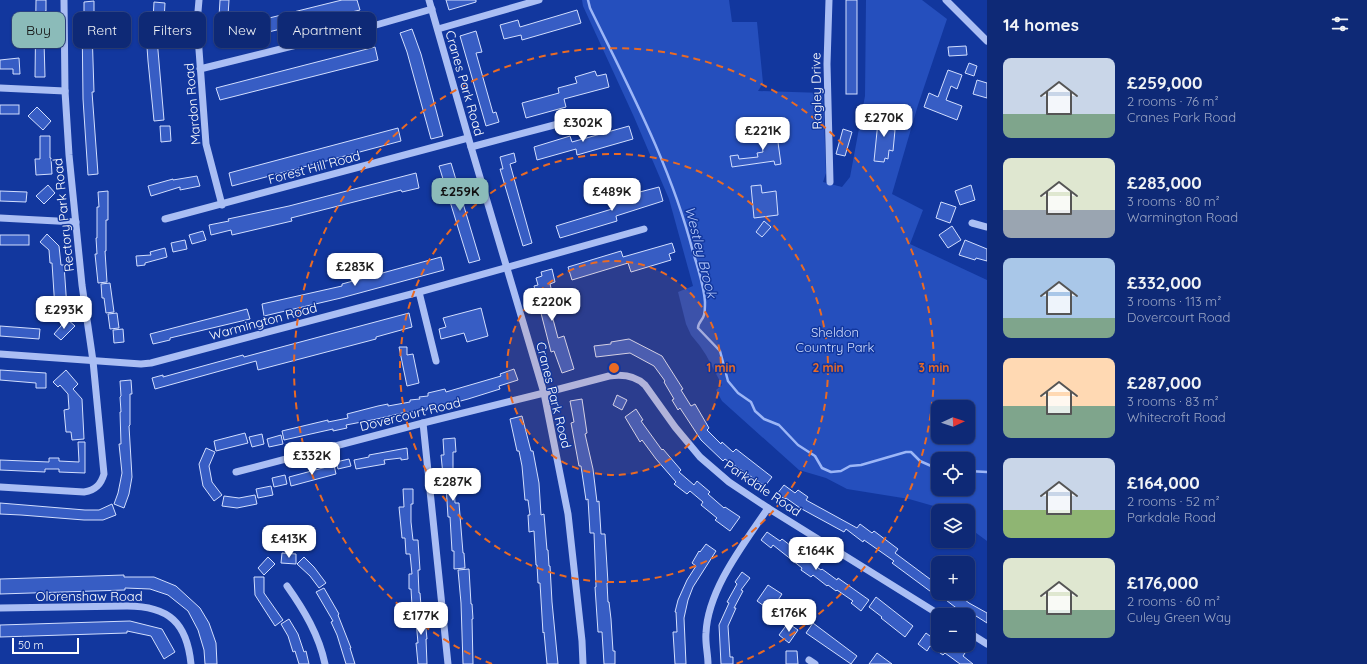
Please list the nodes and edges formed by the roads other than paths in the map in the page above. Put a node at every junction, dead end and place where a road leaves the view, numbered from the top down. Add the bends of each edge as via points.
1 (64, 0) edge
2 (199, 0) edge
3 (429, 0) edge
4 (539, 0) edge
5 (829, 0) edge
6 (946, 0) edge
7 (432, 8) junction
8 (438, 29) junction
9 (987, 41) edge
10 (200, 69) junction
11 (0, 88) edge
12 (65, 91) junction
13 (596, 114) dead end
14 (468, 138) junction
15 (471, 147) junction
16 (830, 182) dead end
17 (222, 205) junction
18 (0, 218) edge
19 (165, 219) dead end
20 (76, 222) junction
21 (972, 222) dead end
22 (987, 227) edge
23 (644, 229) dead end
24 (507, 268) junction
25 (419, 292) junction
26 (0, 354) edge
27 (93, 361) junction
28 (436, 361) dead end
29 (544, 393) junction
30 (423, 423) junction
31 (236, 472) dead end
32 (0, 487) edge
33 (768, 508) junction
34 (287, 586) dead end
35 (0, 608) edge
36 (931, 609) edge
37 (975, 636) edge
38 (987, 644) edge
39 (192, 664) edge
40 (325, 664) edge
41 (448, 664) edge
42 (583, 664) edge
43 (708, 664) edge

1 - 12 street, Rectory Park Road
2 - 10 street, Mardon Road
3 - 7 street, Cranes Park Road
4 - 8 street
5 - 16 street, Ragley Drive via 827,64
6 - 9 street
7 - 8 street, Cranes Park Road
7 - 10 street
8 - 14 street, Cranes Park Road
10 - 17 street, Mardon Road via 206,144
11 - 12 street
12 - 20 street, Rectory Park Road
13 - 15 street
14 - 15 street, Cranes Park Road
14 - 17 street, Forest Hill Road
15 - 24 street, Cranes Park Road
17 - 19 street, Forest Hill Road
18 - 20 street
20 - 27 street, Rectory Park Road
21 - 22 street
23 - 24 street, Warmington Road
24 - 25 street, Warmington Road
24 - 29 street, Cranes Park Road
25 - 27 street, Warmington Road via 151,363
25 - 28 street
26 - 27 street, Warmington Road
27 - 32 street, Rectory Park Road via 104,474 102,481 90,491 84,492
29 - 30 street, Dovercourt Road
29 - 33 street, Parkdale Road via 609,376 634,378 645,385 700,457 729,482
29 - 42 street, Cranes Park Road via 568,514
30 - 31 street, Dovercourt Road
30 - 41 street
33 - 36 street, Parkdale Road
33 - 43 street via 716,591 706,634
34 - 40 street via 305,612 322,649
35 - 39 street, Olorenshaw Road via 150,608 164,613 177,623 184,633
37 - 38 street

